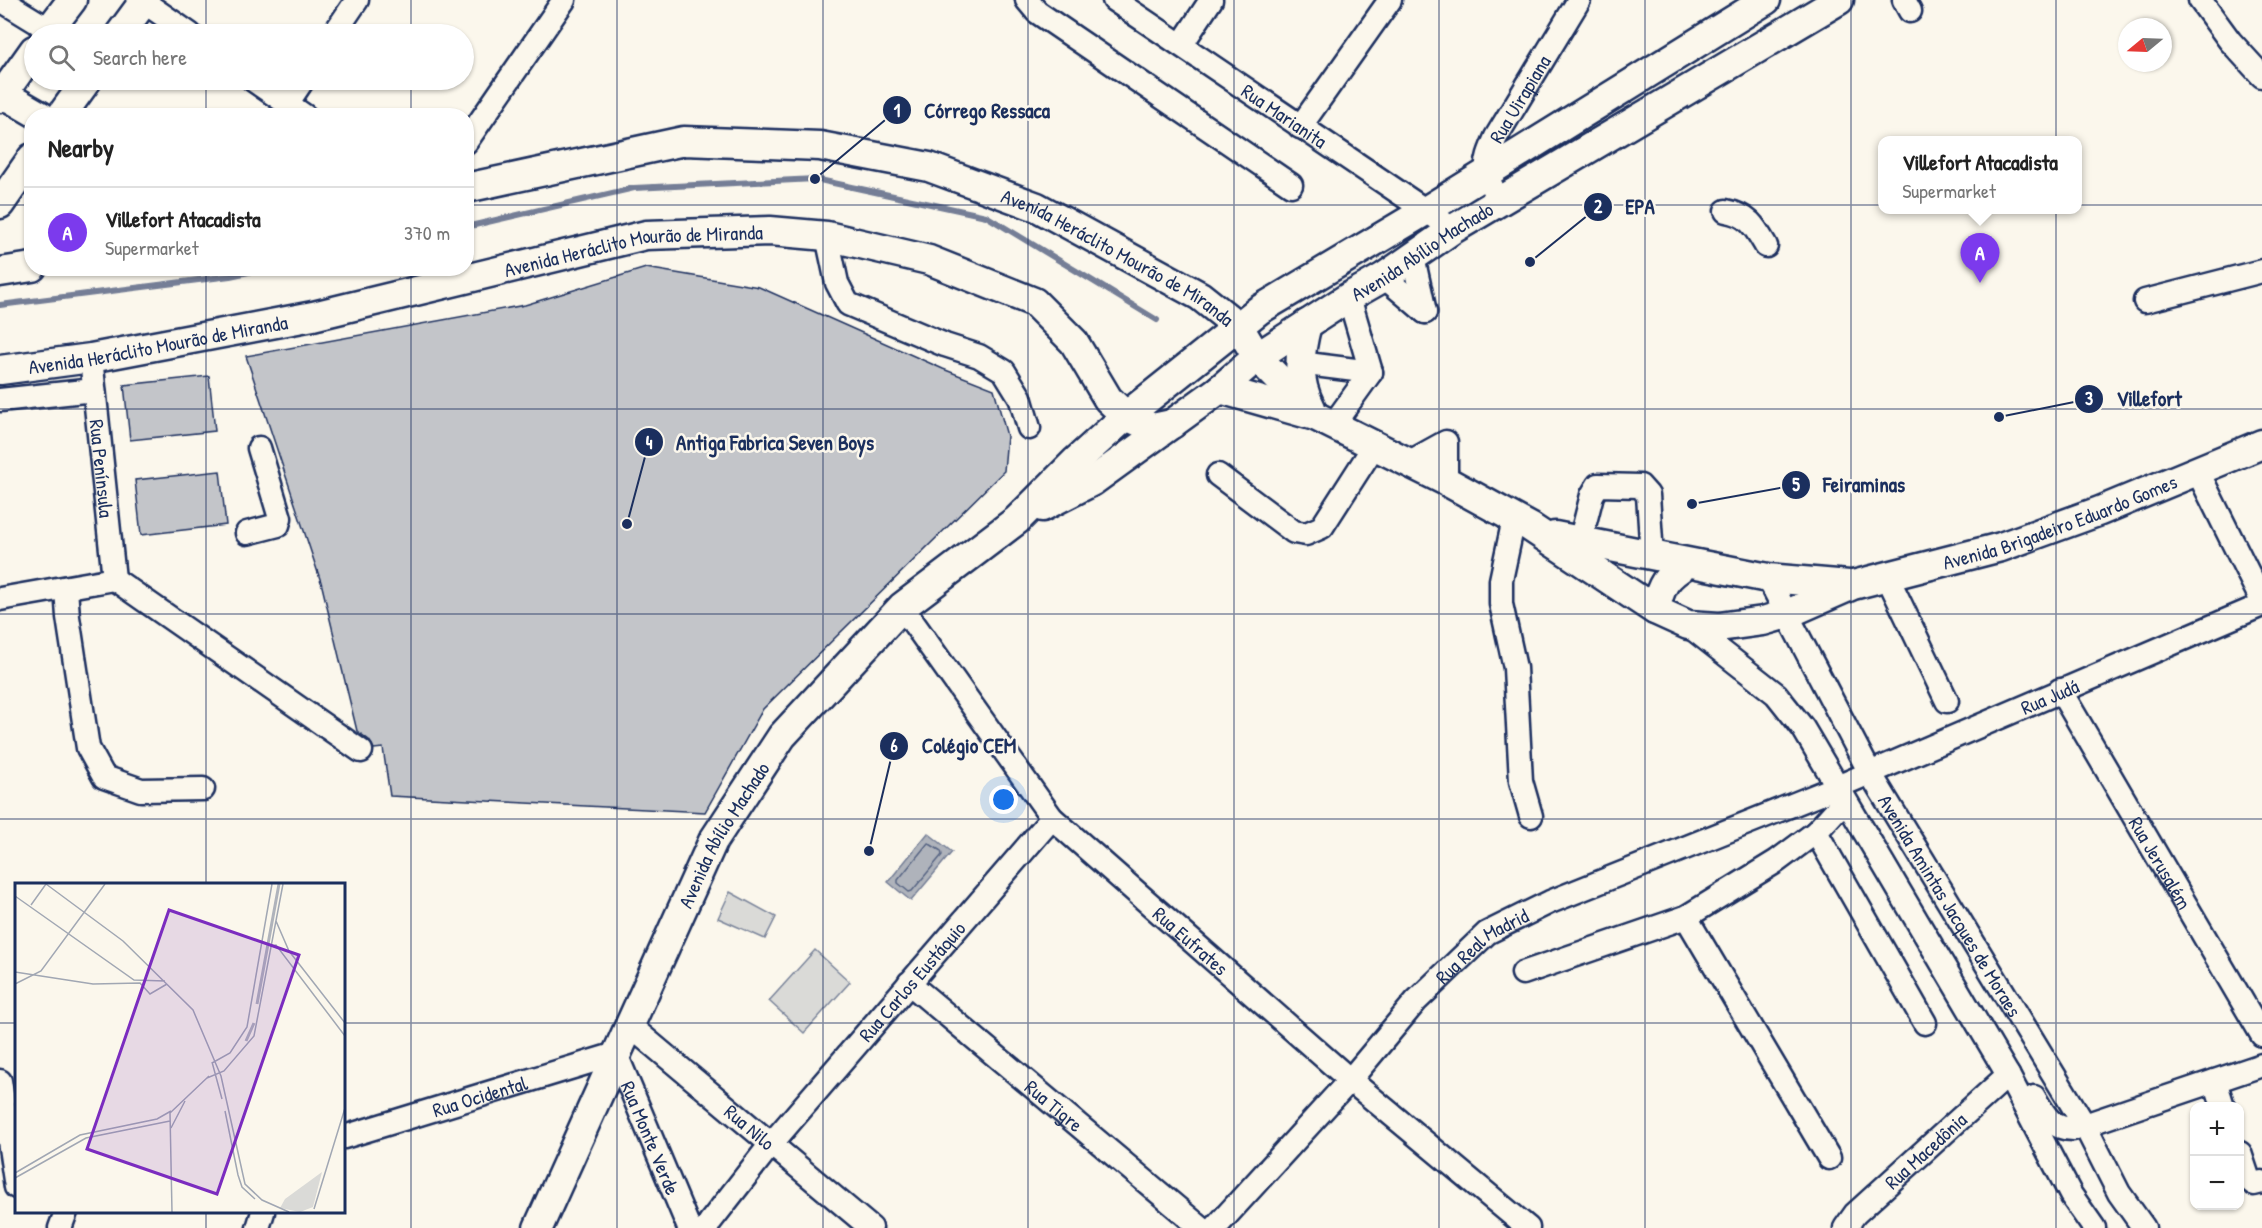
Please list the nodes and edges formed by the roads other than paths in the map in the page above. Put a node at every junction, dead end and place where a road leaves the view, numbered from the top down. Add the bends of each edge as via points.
1 (1, 0) edge
2 (72, 0) edge
3 (143, 0) edge
4 (357, 0) edge
5 (564, 0) edge
6 (1027, 0) edge
7 (1114, 0) edge
8 (1211, 0) edge
9 (1390, 0) edge
10 (1579, 0) edge
11 (1766, 0) edge
12 (1839, 0) edge
13 (2200, 0) edge
14 (28, 24) edge
15 (54, 24) edge
16 (127, 24) edge
17 (176, 24) edge
18 (340, 24) edge
19 (1182, 44) junction
20 (24, 65) edge
21 (2262, 76) edge
22 (80, 90) edge
23 (267, 90) edge
24 (301, 90) edge
25 (2, 96) edge
26 (25, 108) edge
27 (67, 108) edge
28 (293, 108) edge
29 (296, 108) edge
30 (1300, 127) junction
31 (474, 130) edge
32 (24, 170) edge
33 (1486, 174) junction
34 (1292, 185) dead end
35 (474, 186) edge
36 (1499, 202) junction
37 (0, 204) edge
38 (1427, 210) junction
39 (1726, 211) dead end
40 (1453, 229) junction
41 (827, 236) junction
42 (1766, 246) dead end
43 (1413, 257) junction
44 (2262, 271) edge
45 (1384, 277) junction
46 (1349, 297) junction
47 (2145, 301) dead end
48 (1249, 319) junction
49 (1307, 324) junction
50 (1257, 357) junction
51 (91, 358) junction
52 (1299, 363) junction
53 (0, 370) edge
54 (1371, 372) junction
55 (1220, 389) junction
56 (94, 390) junction
57 (0, 400) edge
58 (1126, 416) junction
59 (1324, 421) junction
60 (1172, 424) junction
61 (1029, 428) dead end
62 (2262, 444) edge
63 (1374, 446) junction
64 (259, 448) dead end
65 (2198, 472) junction
66 (1218, 475) dead end
67 (1017, 520) junction
68 (1525, 525) junction
69 (246, 533) dead end
70 (1580, 542) junction
71 (1652, 556) junction
72 (1688, 563) junction
73 (1887, 576) junction
74 (1768, 578) junction
75 (114, 579) junction
76 (1853, 585) junction
77 (66, 588) junction
78 (0, 599) edge
79 (2262, 603) edge
80 (902, 607) junction
81 (1655, 610) junction
82 (1787, 614) junction
83 (1688, 625) junction
84 (2060, 690) junction
85 (1947, 701) dead end
86 (361, 751) dead end
87 (1870, 772) junction
88 (203, 789) dead end
89 (1841, 794) junction
90 (1531, 816) dead end
91 (1052, 818) junction
92 (1816, 832) junction
93 (1686, 917) junction
94 (1523, 973) dead end
95 (909, 983) junction
96 (1926, 1023) dead end
97 (629, 1025) junction
98 (2262, 1035) edge
99 (616, 1054) junction
100 (2262, 1065) edge
101 (2008, 1075) junction
102 (1350, 1080) junction
103 (0, 1081) edge
104 (2215, 1081) junction
105 (2221, 1102) edge
106 (2085, 1126) junction
107 (345, 1137) edge
108 (771, 1144) junction
109 (2241, 1156) edge
110 (1829, 1158) dead end
111 (15, 1180) edge
112 (2262, 1182) edge
113 (15, 1187) edge
114 (0, 1191) edge
115 (66, 1213) edge
116 (263, 1213) edge
117 (687, 1224) edge
118 (60, 1228) edge
119 (258, 1228) edge
120 (538, 1228) edge
121 (707, 1228) edge
122 (871, 1228) edge
123 (1201, 1228) edge
124 (1215, 1228) edge
125 (1528, 1228) edge
126 (1845, 1228) edge
127 (2094, 1228) edge
128 (2144, 1228) edge

1 - 14 street
2 - 15 main road
3 - 16 main road
3 - 17 street
4 - 18 street
5 - 31 street
6 - 34 street via 1037,12
7 - 19 street, Rua Marianita
8 - 19 street
9 - 30 street
10 - 33 street, Rua Uirapiana via 1496,137 1486,159
11 - 33 main road, Avenida Abílio Machado
12 - 36 main road, Avenida Abílio Machado
13 - 21 street
19 - 30 street, Rua Marianita
20 - 25 main road
22 - 27 main road
23 - 28 street
24 - 29 street
25 - 26 main road
30 - 38 street, Rua Marianita
32 - 37 main road
33 - 36 street
33 - 38 main road, Avenida Abílio Machado
35 - 48 main road, Avenida Heráclito Mourão de Miranda via 684,141 820,146 928,167 1037,207
36 - 40 main road, Avenida Abílio Machado
38 - 40 street, Rua Marianita
38 - 48 main road, Avenida Abílio Machado
39 - 42 street via 1740,213 1754,225
40 - 43 main road, Avenida Abílio Machado
41 - 51 main road, Avenida Heráclito Mourão de Miranda via 770,231 646,235 313,315
41 - 58 main road, Avenida Heráclito Mourão de Miranda via 929,260 1034,302 1074,342 1108,399
41 - 61 street via 837,283 848,304 979,356 1004,371 1020,397
43 - 45 main road, Avenida Abílio Machado
43 - 45 street via 1425,312
44 - 47 street
45 - 46 main road, Avenida Abílio Machado
46 - 49 main road, Avenida Abílio Machado
46 - 54 street
48 - 50 main road, Avenida Heráclito Mourão de Miranda
48 - 58 main road, Avenida Abílio Machado
49 - 50 main road, Avenida Abílio Machado
49 - 52 main road
50 - 55 main road, Avenida Abílio Machado
50 - 59 main road, Avenida Brigadeiro Eduardo Gomes
51 - 53 main road, Avenida Heráclito Mourão de Miranda
51 - 56 street, Rua Península
52 - 54 street
52 - 59 main road via 1302,388
54 - 59 street
55 - 59 main road, Avenida Brigadeiro Eduardo Gomes
55 - 60 main road, Avenida Abílio Machado
56 - 57 street
56 - 75 street, Rua Península
58 - 60 main road, Avenida Heráclito Mourão de Miranda via 1153,428
58 - 67 main road, Avenida Abílio Machado
59 - 63 main road, Avenida Brigadeiro Eduardo Gomes
60 - 67 main road, Avenida Abílio Machado via 1093,481
62 - 65 main road, Avenida Brigadeiro Eduardo Gomes
63 - 66 street via 1322,527 1306,534 1294,532
63 - 68 main road, Avenida Brigadeiro Eduardo Gomes
64 - 69 street via 280,518 278,525
65 - 73 main road, Avenida Brigadeiro Eduardo Gomes via 2010,544
65 - 79 street
67 - 80 main road, Avenida Abílio Machado
68 - 70 main road, Avenida Brigadeiro Eduardo Gomes
68 - 81 main road, Avenida Brigadeiro Eduardo Gomes
68 - 90 street via 1501,580 1501,604 1515,668 1521,782
70 - 71 main road, Avenida Brigadeiro Eduardo Gomes
70 - 71 street via 1598,486 1640,486 1648,495
71 - 72 main road, Avenida Brigadeiro Eduardo Gomes
72 - 74 main road, Avenida Brigadeiro Eduardo Gomes
72 - 81 main road via 1664,582
73 - 76 main road, Avenida Brigadeiro Eduardo Gomes
73 - 85 street
74 - 76 main road, Avenida Brigadeiro Eduardo Gomes
74 - 82 street, Avenida Amintas Jacques de Moraes
75 - 77 street
75 - 86 street
76 - 82 main road, Avenida Brigadeiro Eduardo Gomes
77 - 78 street
77 - 88 street via 88,748 104,777 141,790
79 - 84 street, Rua Judá
80 - 91 street, Rua Eufrates
80 - 97 main road, Avenida Abílio Machado via 782,736 713,841
81 - 83 main road, Avenida Brigadeiro Eduardo Gomes
82 - 83 main road, Avenida Brigadeiro Eduardo Gomes via 1739,625
82 - 87 street, Avenida Amintas Jacques de Moraes
83 - 89 street, Avenida Amintas Jacques de Moraes via 1776,694 1803,728
84 - 87 street, Rua Judá
84 - 98 street, Rua Jerusalém
87 - 89 street, Rua Judá
87 - 106 street, Avenida Amintas Jacques de Moraes
89 - 92 street
89 - 101 street, Avenida Amintas Jacques de Moraes
89 - 102 street, Rua Real Madrid via 1550,902 1487,933 1416,1001
91 - 95 street, Rua Carlos Eustáquio
91 - 102 street, Rua Eufrates
92 - 93 street
92 - 96 street
93 - 94 street
93 - 110 street
95 - 108 street, Rua Carlos Eustáquio
95 - 123 street, Rua Tigre
97 - 99 main road, Avenida Abílio Machado
97 - 108 street, Rua Nilo
99 - 107 street, Rua Ocidental
99 - 117 street, Rua Monte Verde
99 - 120 main road, Avenida Abílio Machado
100 - 104 street
101 - 106 street via 2022,1083 2054,1125 2063,1129
101 - 126 street, Rua Macedônia via 1855,1214
101 - 127 street, Avenida Amintas Jacques de Moraes via 2071,1195
102 - 124 street, Rua Real Madrid
102 - 125 street, Rua Eufrates
103 - 111 street
104 - 105 street
104 - 106 street
106 - 128 street, Avenida Amintas Jacques de Moraes via 2119,1192
108 - 121 street
108 - 122 street, Rua Nilo
109 - 112 street via 2249,1180 2254,1184
113 - 114 street
115 - 118 street
116 - 119 street

